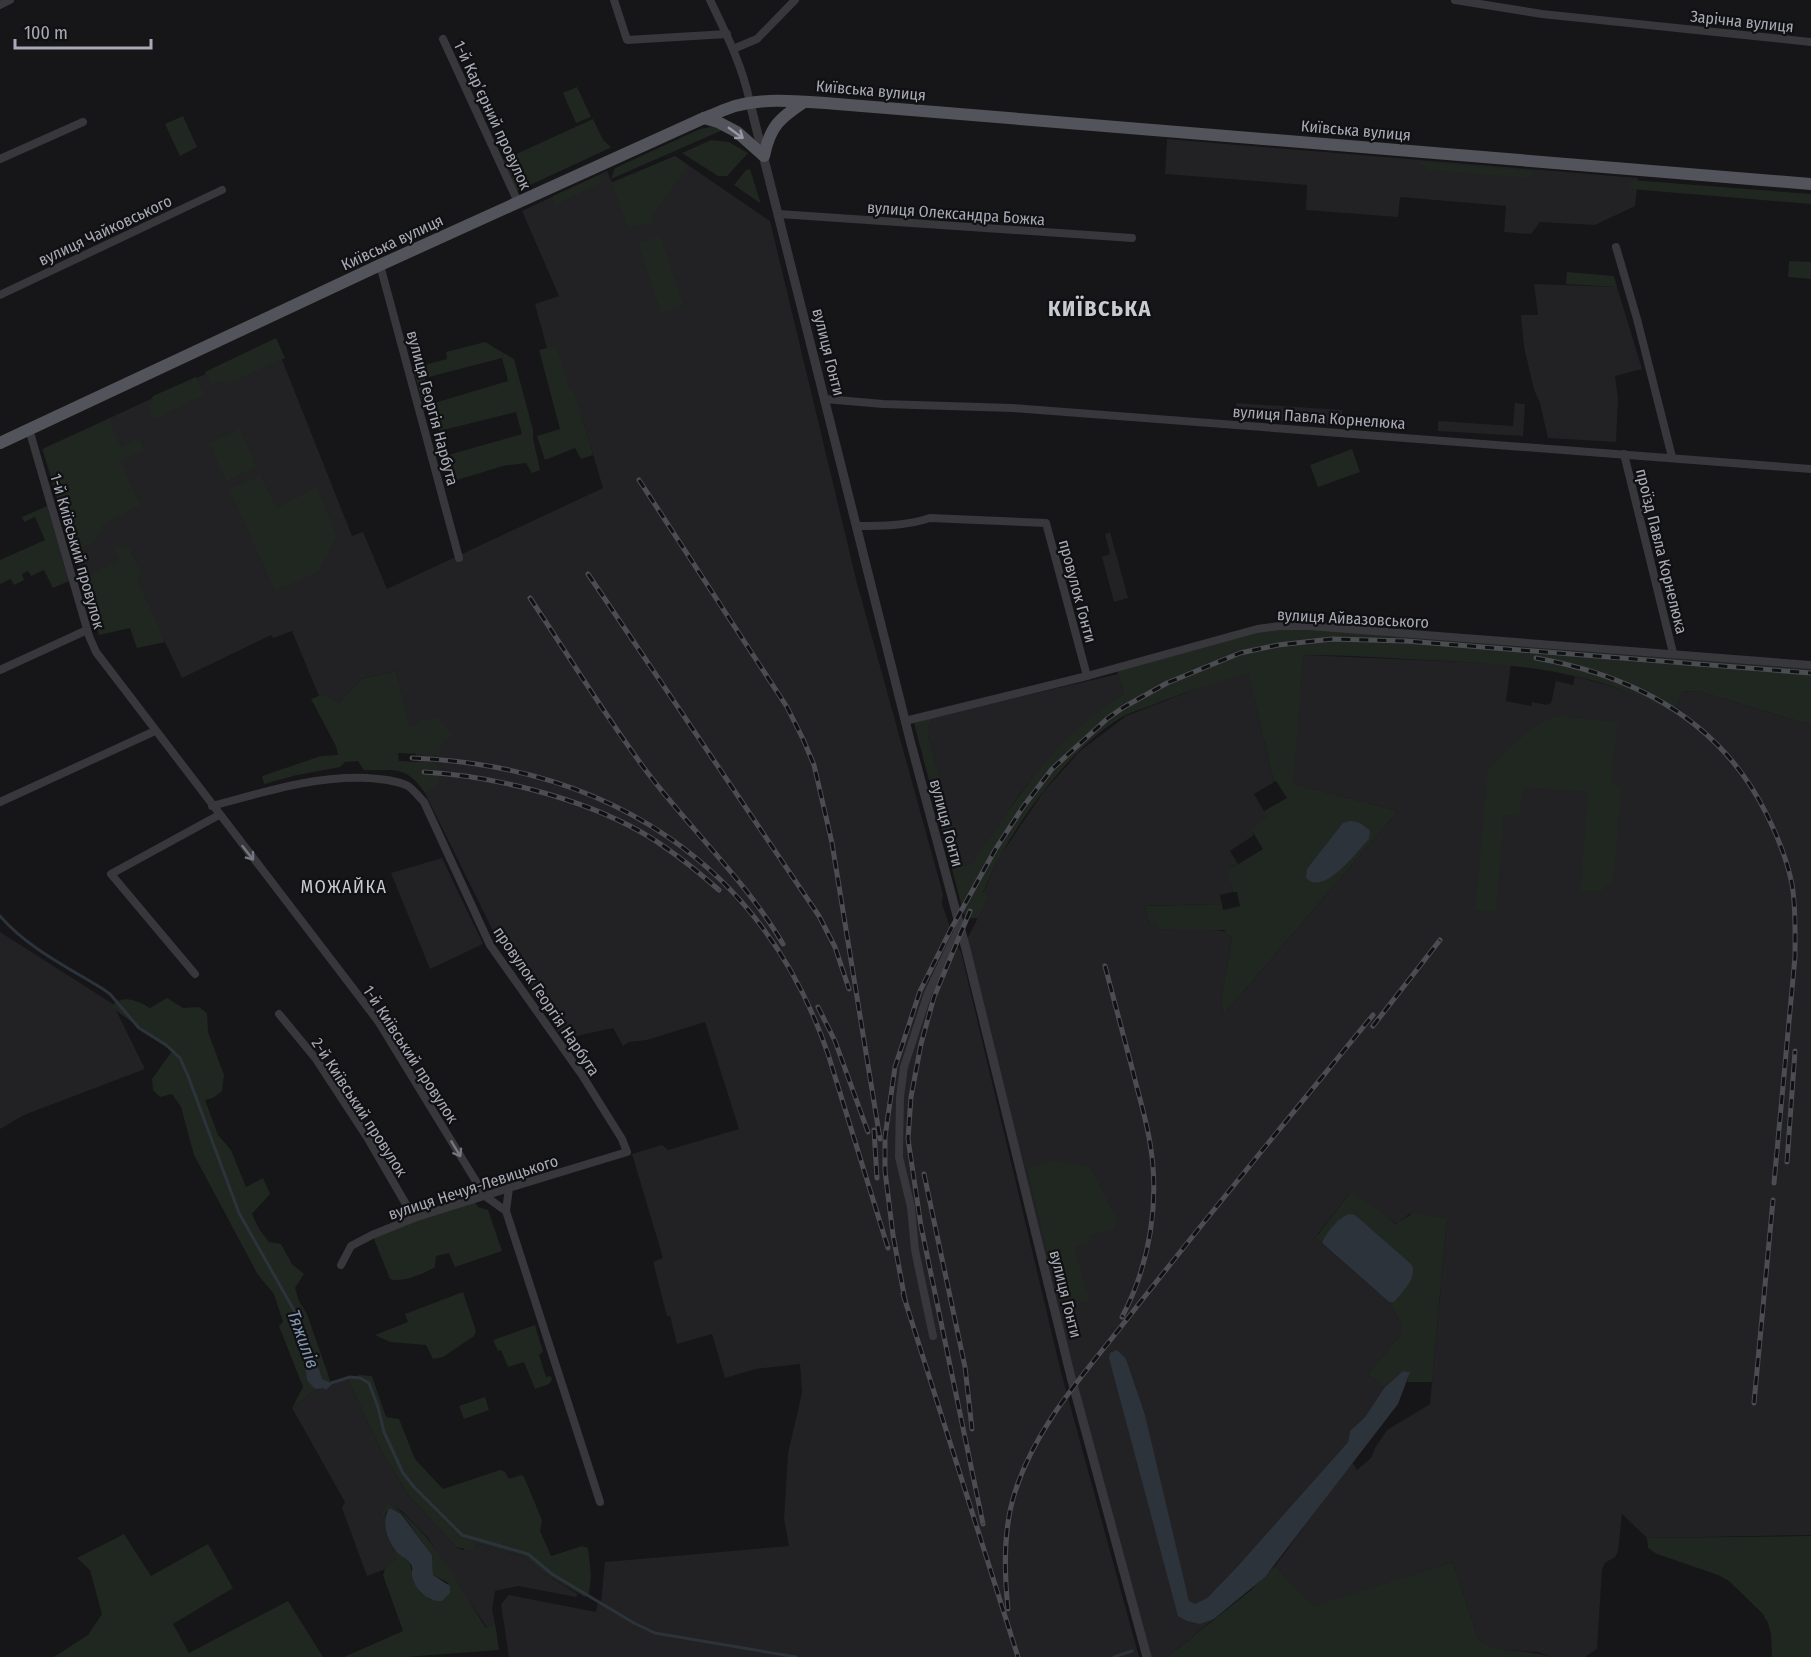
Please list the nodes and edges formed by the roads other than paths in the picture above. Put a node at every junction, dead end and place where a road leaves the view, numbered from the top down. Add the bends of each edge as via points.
1 (10, 0) edge
2 (615, 0) edge
3 (710, 0) edge
4 (795, 0) edge
5 (1455, 0) edge
6 (0, 4) edge
7 (727, 34) junction
8 (443, 39) dead end
9 (1811, 42) edge
10 (733, 49) junction
11 (804, 102) junction
12 (750, 103) junction
13 (705, 118) junction
14 (82, 123) dead end
15 (764, 156) junction
16 (0, 159) edge
17 (1811, 184) edge
18 (222, 190) dead end
19 (518, 202) junction
20 (779, 214) junction
21 (1132, 238) dead end
22 (1616, 247) dead end
23 (381, 265) junction
24 (0, 295) edge
25 (825, 399) junction
26 (29, 429) junction
27 (0, 443) edge
28 (1624, 454) junction
29 (1672, 457) junction
30 (1811, 469) edge
31 (856, 526) junction
32 (459, 558) dead end
33 (87, 630) junction
34 (1673, 653) junction
35 (1811, 664) edge
36 (0, 669) edge
37 (1087, 676) junction
38 (905, 721) junction
39 (155, 731) junction
40 (0, 802) edge
41 (212, 807) junction
42 (219, 815) junction
43 (960, 926) junction
44 (195, 974) dead end
45 (279, 1014) dead end
46 (627, 1152) joint
47 (509, 1188) junction
48 (485, 1196) junction
49 (506, 1211) junction
50 (414, 1218) junction
51 (341, 1265) dead end
52 (933, 1336) dead end
53 (600, 1502) dead end
54 (1147, 1657) edge

1 - 6 street
2 - 7 street via 627,40
3 - 7 street, вулиця Гонти
4 - 10 street via 758,39
5 - 9 street, Зарічна вулиця via 1542,14
7 - 10 street, вулиця Гонти
8 - 19 street, 1-й Карʼєрний провулок
10 - 12 street, вулиця Гонти
11 - 12 main road, Київська вулиця
11 - 15 main road via 773,126
11 - 17 main road, Київська вулиця
12 - 13 main road, Київська вулиця
12 - 15 street, вулиця Гонти
13 -> 15 main road via 737,132
13 - 19 main road, Київська вулиця
14 - 16 street
15 - 20 street, вулиця Гонти
18 - 24 street, вулиця Чайковського
19 - 23 main road, Київська вулиця
20 - 21 street, вулиця Олександра Божка
20 - 25 street, вулиця Гонти
22 - 29 street, проїзд Павла Корнелюка
23 - 26 main road, Київська вулиця
23 - 32 street, вулиця Георгія Нарбута
25 - 28 street, вулиця Павла Корнелюка via 1012,408
25 - 31 street, вулиця Гонти
26 - 27 main road, Київська вулиця
26 - 33 street, 1-й Київський провулок
28 - 29 street, вулиця Павла Корнелюка
28 - 34 street, проїзд Павла Корнелюка
29 - 30 street, вулиця Павла Корнелюка
31 - 37 street, провулок Гонти via 890,526 930,518 1046,523
31 - 38 street, вулиця Гонти
33 - 36 street
33 - 39 street, 1-й Київський провулок via 96,652
34 - 35 street, вулиця Айвазовського
34 - 37 street, вулиця Айвазовського via 1279,626
37 - 38 street, вулиця Айвазовського
38 - 43 street, вулиця Гонти
39 - 40 street
39 - 41 street, 1-й Київський провулок
41 - 42 street, 1-й Київський провулок
41 - 46 street, провулок Георгія Нарбута via 325,779 365,778 408,786 424,802 490,945 582,1075
42 - 44 street via 111,874
42 -> 48 street, 1-й Київський провулок via 378,1021
43 - 52 street via 928,993 904,1066 900,1107 899,1157
43 - 54 street, вулиця Гонти via 1071,1377
45 - 50 street, 2-й Київський провулок via 316,1059
46 - 47 street, вулиця Нечуя-Левицького
47 - 48 street, вулиця Нечуя-Левицького
47 - 49 street
48 - 49 street, 1-й Київський провулок
48 - 50 street, вулиця Нечуя-Левицького
49 - 53 street
50 - 51 street, вулиця Нечуя-Левицького via 351,1246

